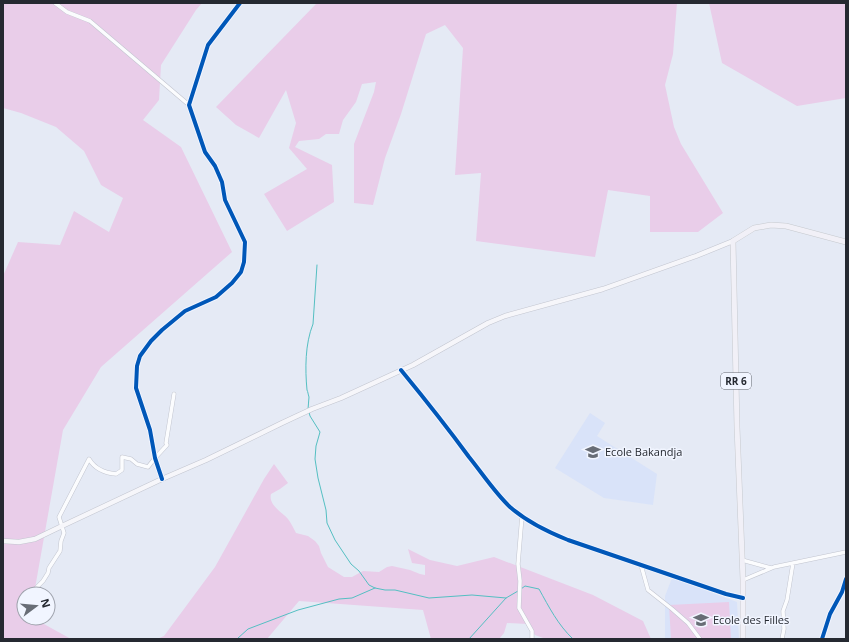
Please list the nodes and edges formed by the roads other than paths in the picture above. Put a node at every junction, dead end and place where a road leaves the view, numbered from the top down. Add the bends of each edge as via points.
1 (56, 3) edge
2 (240, 3) edge
3 (189, 105) junction
4 (733, 241) junction
5 (846, 242) edge
6 (401, 370) junction
7 (174, 394) dead end
8 (155, 458) junction
9 (162, 479) junction
10 (522, 516) junction
11 (62, 526) junction
12 (3, 541) edge
13 (846, 552) edge
14 (742, 560) junction
15 (793, 563) junction
16 (641, 565) junction
17 (771, 568) junction
18 (846, 579) edge
19 (742, 580) junction
20 (38, 586) edge
21 (743, 598) junction
22 (532, 639) edge
23 (700, 639) edge
24 (743, 639) edge
25 (782, 639) edge
26 (822, 639) edge

1 - 3 street via 68,12 90,21
2 - 3 street via 208,45
3 - 8 street via 205,152 215,166 222,182 225,200 245,242 244,262 242,272 232,283 216,297 185,311 151,341 140,356 136,366 136,388 150,430
4 - 5 main road via 754,228 771,225 786,226
4 - 6 main road via 603,289 505,316
4 - 14 main road, RR 6 via 736,427
6 - 9 main road
6 - 10 street via 509,506
7 - 8 street via 167,445
8 - 9 street
8 - 11 street via 148,467 122,457 122,470 116,474 108,474 99,469 89,459 59,517
9 - 11 main road
10 - 16 street via 553,534
10 - 22 street via 518,564 519,608 532,631
11 - 12 main road via 35,538 19,542
11 - 20 street via 64,533 60,551
13 - 15 street
14 - 17 street
14 - 19 main road, RR 6
15 - 17 street
15 - 25 street via 783,611
16 - 21 street
16 - 23 street via 648,590 672,608
17 - 19 street
18 - 26 street
19 - 21 main road, RR 6
21 - 24 main road, RR 6

